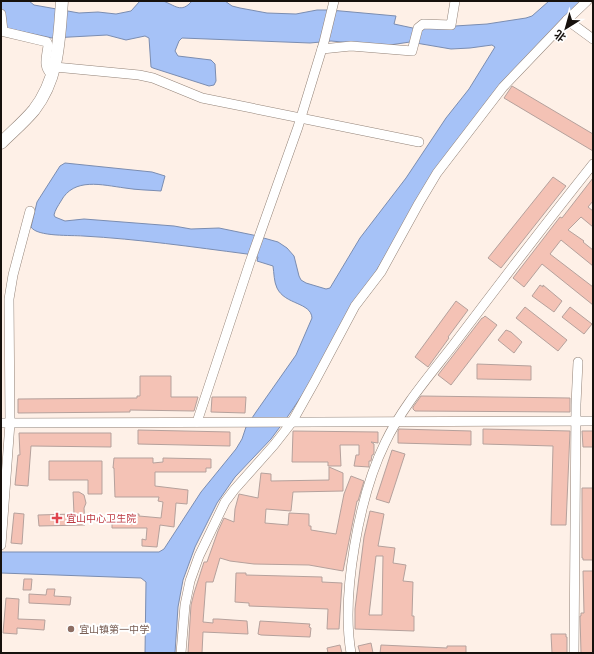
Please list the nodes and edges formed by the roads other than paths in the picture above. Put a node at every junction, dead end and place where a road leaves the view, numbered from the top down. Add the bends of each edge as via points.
1 (456, 1) edge
2 (587, 1) edge
3 (62, 4) edge
4 (333, 5) edge
5 (1, 14) edge
6 (567, 20) junction
7 (2, 31) edge
8 (593, 39) edge
9 (323, 45) junction
10 (54, 71) junction
11 (301, 119) junction
12 (419, 142) dead end
13 (1, 143) edge
14 (593, 164) edge
15 (30, 211) dead end
16 (578, 362) dead end
17 (576, 421) junction
18 (593, 421) edge
19 (197, 422) junction
20 (288, 422) junction
21 (396, 422) junction
22 (6, 423) edge
23 (1, 545) edge
24 (181, 653) edge
25 (351, 653) edge
26 (574, 653) edge

1 - 9 street via 451,24 423,24 418,28 412,51
2 - 6 street
3 - 10 main road
4 - 9 street
5 - 7 street
6 - 8 street
6 - 20 street via 503,87 437,173 381,272 355,306 315,381
7 - 10 street via 47,42 46,66 47,70
9 - 11 street
10 - 11 street via 139,75 202,98
10 - 13 main road via 45,93 34,110
11 - 12 street
11 - 19 street
14 - 21 street
15 - 22 street via 9,293
16 - 17 street
17 - 18 street
17 - 21 street
17 - 26 street
19 - 20 street
19 - 22 street
20 - 21 street
20 - 24 street via 274,445 234,490 221,510 199,556 185,605
21 - 25 street via 377,460 359,526 348,606
22 - 23 street

